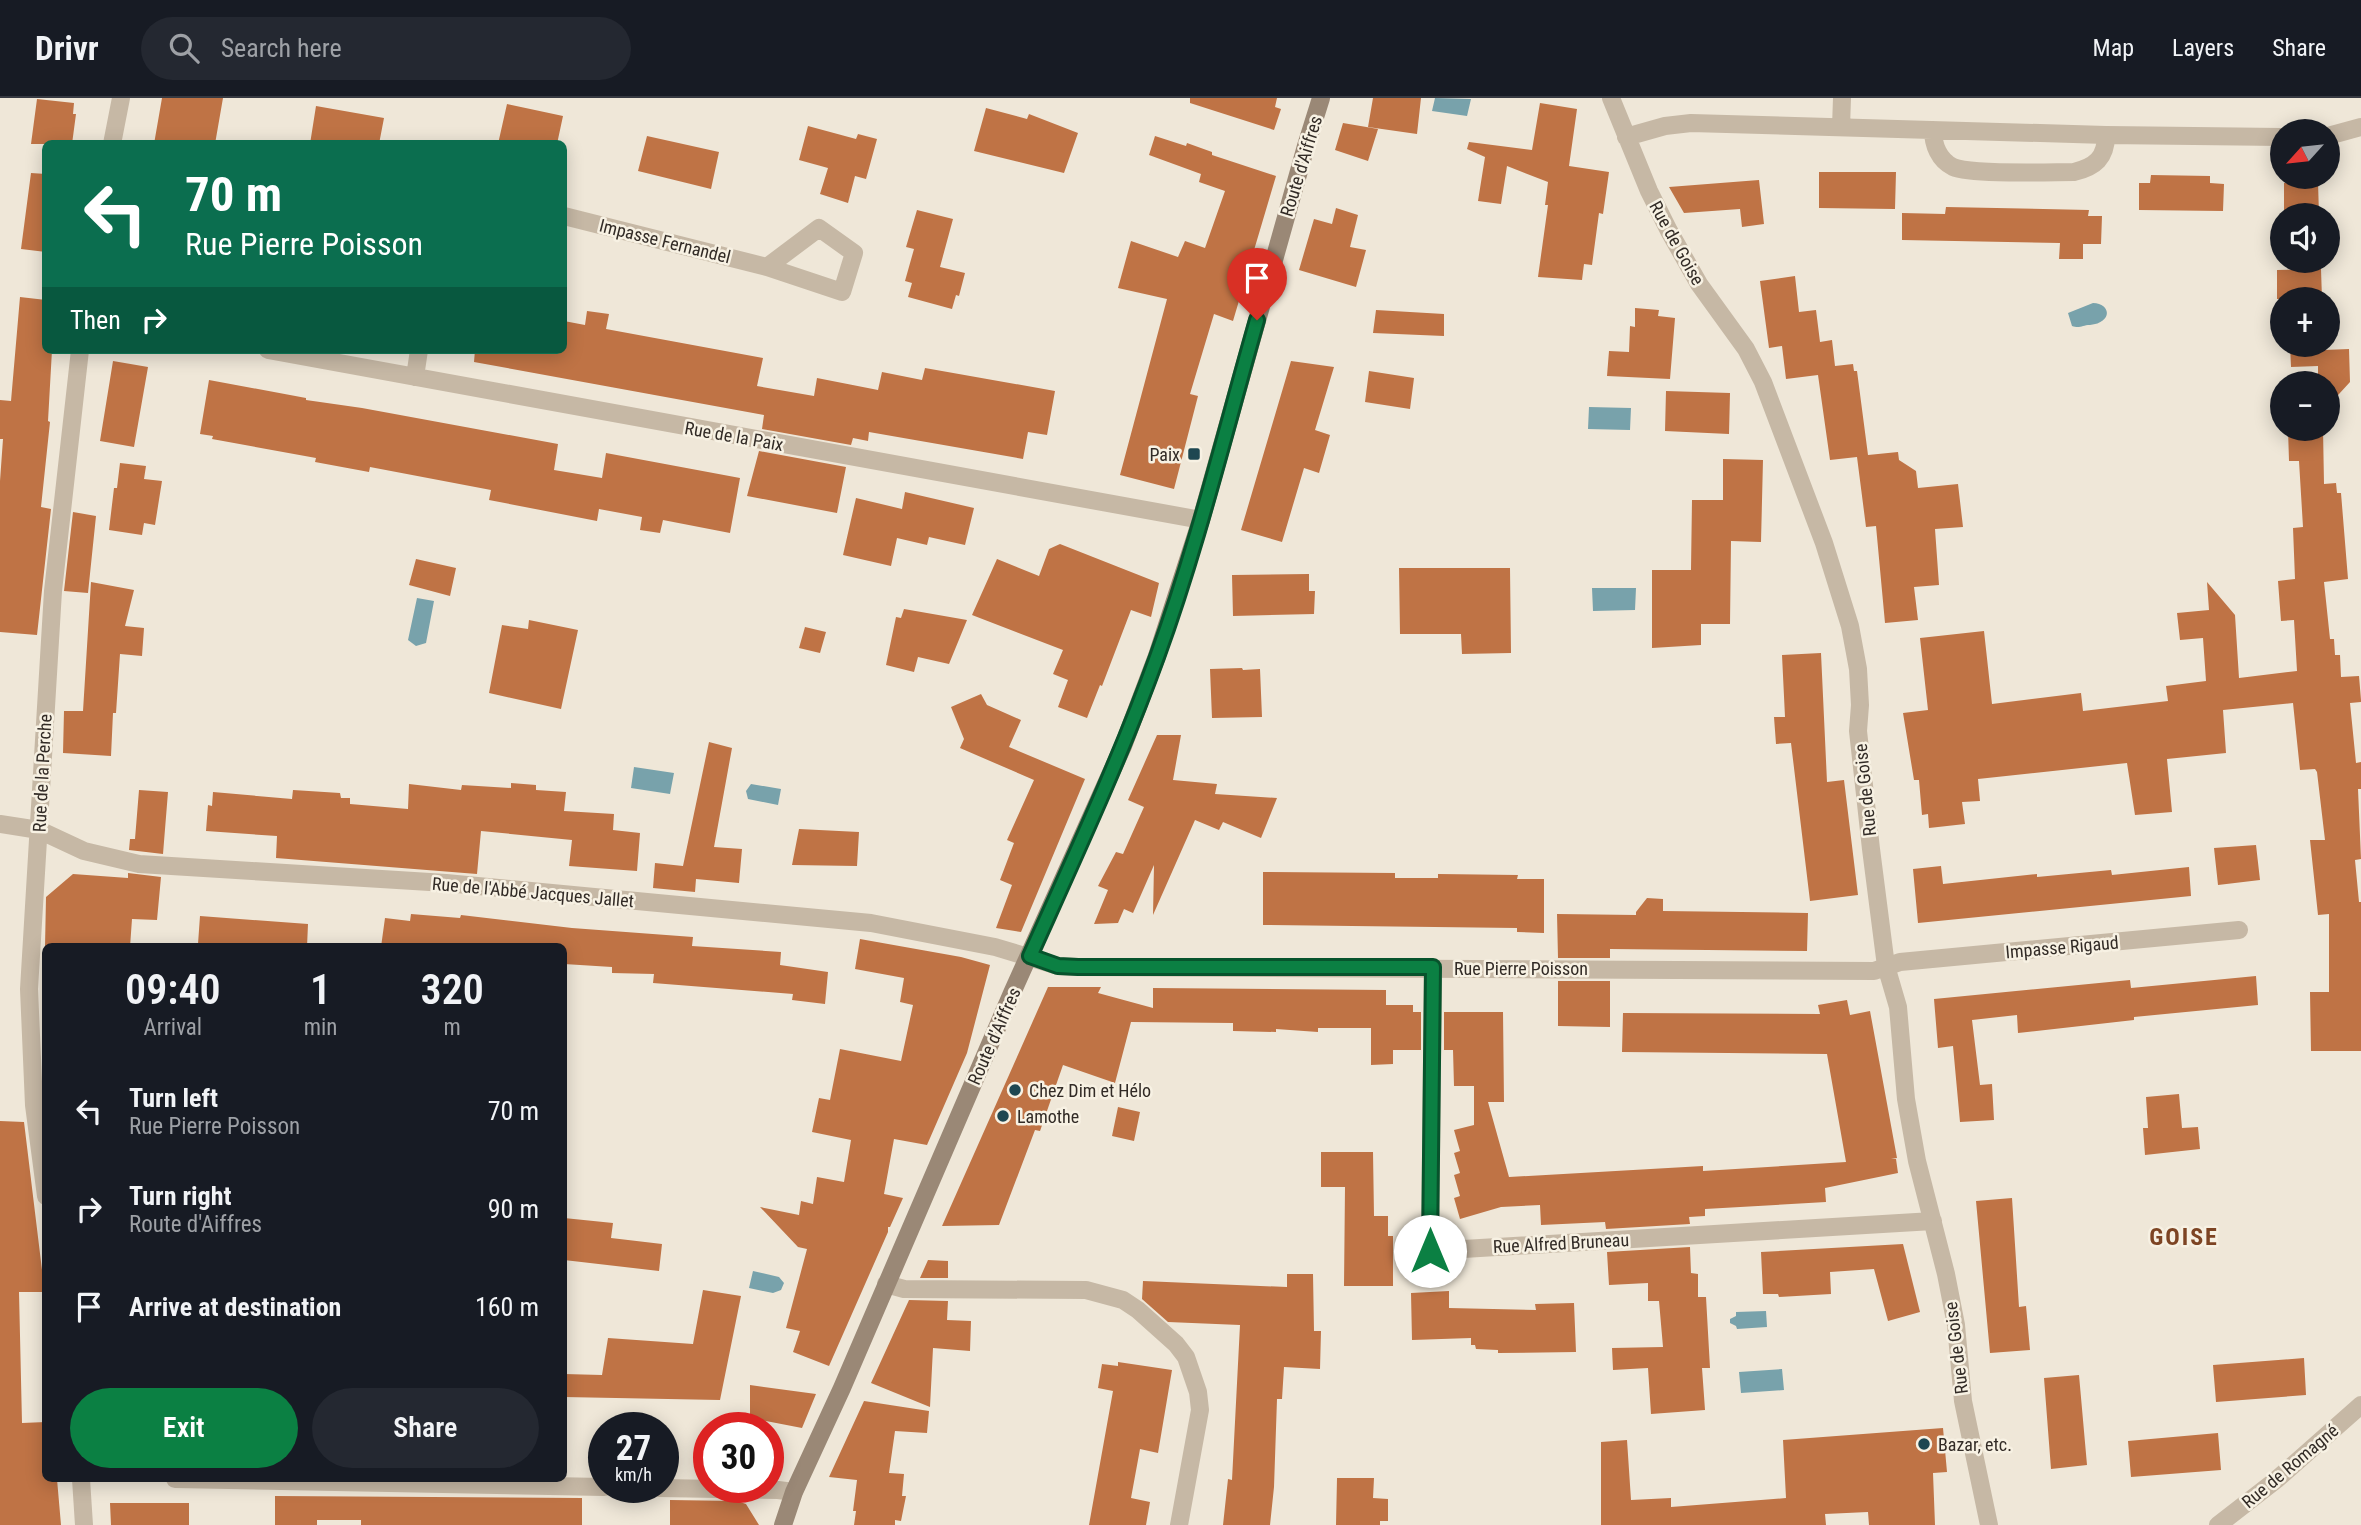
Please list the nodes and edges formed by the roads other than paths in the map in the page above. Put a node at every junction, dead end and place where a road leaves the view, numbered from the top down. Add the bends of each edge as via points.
1 (121, 98) edge
2 (1321, 98) edge
3 (1611, 98) edge
4 (1842, 98) edge
5 (2361, 126) edge
6 (1841, 127) junction
7 (1933, 130) junction
8 (2340, 133) edge
9 (2106, 135) junction
10 (1626, 137) junction
11 (2270, 137) edge
12 (113, 140) edge
13 (567, 217) edge
14 (767, 267) junction
15 (80, 354) edge
16 (290, 354) edge
17 (418, 354) edge
18 (415, 377) junction
19 (1201, 520) junction
20 (0, 824) edge
21 (39, 830) junction
22 (2239, 930) dead end
23 (1030, 956) junction
24 (1886, 966) junction
25 (1433, 967) junction
26 (42, 1166) edge
27 (1933, 1221) junction
28 (886, 1284) junction
29 (2361, 1405) edge
30 (81, 1482) edge
31 (359, 1482) edge
32 (588, 1486) edge
33 (679, 1488) edge
34 (794, 1492) junction
35 (84, 1525) edge
36 (783, 1525) edge
37 (1179, 1525) edge
38 (1989, 1525) edge
39 (2218, 1525) edge

1 - 12 street
2 - 19 main road, Route d'Aiffres
3 - 10 street, Rue de Goise
4 - 6 street
5 - 8 street
6 - 7 street
6 - 10 street via 1691,123
7 - 9 street
7 - 9 street via 1933,143 1944,161 1964,170 2074,172 2100,158
9 - 11 street
10 - 24 street, Rue de Goise via 1699,284 1730,325 1763,382 1824,543 1858,668 1858,731
13 - 14 street, Impasse Fernandel
14 - 14 street, Impasse Fernandel via 842,292 854,253 819,228
15 - 21 street, Rue de la Perche via 53,591
16 - 18 street, Rue de la Paix
17 - 18 street
18 - 19 street, Rue de la Paix
19 - 23 main road, Route d'Aiffres via 1123,747
20 - 21 street, Rue de l'Abbé Jacques Jallet
21 - 23 street, Rue de l'Abbé Jacques Jallet via 84,851 139,864 446,883 871,923
21 - 26 street, Rue de la Perche via 29,989 34,1105
22 - 24 street, Impasse Rigaud
23 - 25 street, Rue Pierre Poisson via 1078,967
23 - 28 main road, Route d'Aiffres
24 - 25 street, Rue Pierre Poisson via 1874,971
24 - 27 street, Rue de Goise via 1898,1007 1917,1161
25 - 27 street, Rue Alfred Bruneau via 1430,1251
27 - 38 street, Rue de Goise via 1956,1325 1963,1401
28 - 34 main road, Route d'Aiffres
28 - 37 street via 904,1289 1086,1290 1123,1300 1138,1310 1186,1357 1198,1392 1200,1410
29 - 39 street, Rue de Romagné
30 - 35 street
31 - 32 street
33 - 34 street
34 - 36 main road, Route d'Aiffres

